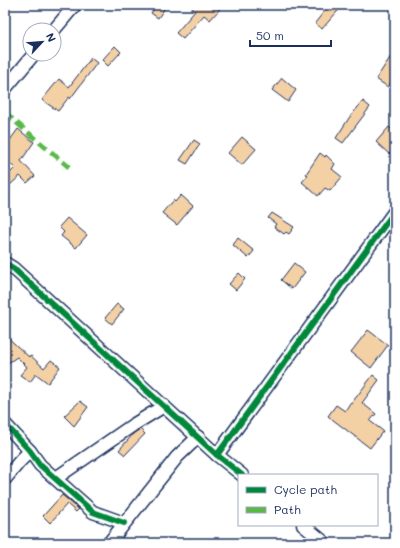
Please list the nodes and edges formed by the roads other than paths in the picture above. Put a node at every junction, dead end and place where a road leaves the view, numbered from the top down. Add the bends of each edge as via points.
1 (75, 5) edge
2 (61, 22) edge
3 (27, 62) edge
4 (5, 89) edge
5 (395, 211) edge
6 (8, 269) edge
7 (164, 406) junction
8 (5, 424) edge
9 (198, 437) junction
10 (30, 452) junction
11 (217, 455) junction
12 (241, 474) edge
13 (56, 478) junction
14 (5, 479) edge
15 (124, 523) junction
16 (304, 526) edge
17 (109, 543) edge
18 (325, 543) edge

1 - 2 street
3 - 4 street
5 - 11 street
6 - 7 street
7 - 9 street
7 - 13 street
8 - 10 street
9 - 11 street
9 - 15 street via 178,457
10 - 13 street via 40,465
10 - 14 street
11 - 12 street
13 - 15 street via 93,512
15 - 17 street
16 - 18 street

